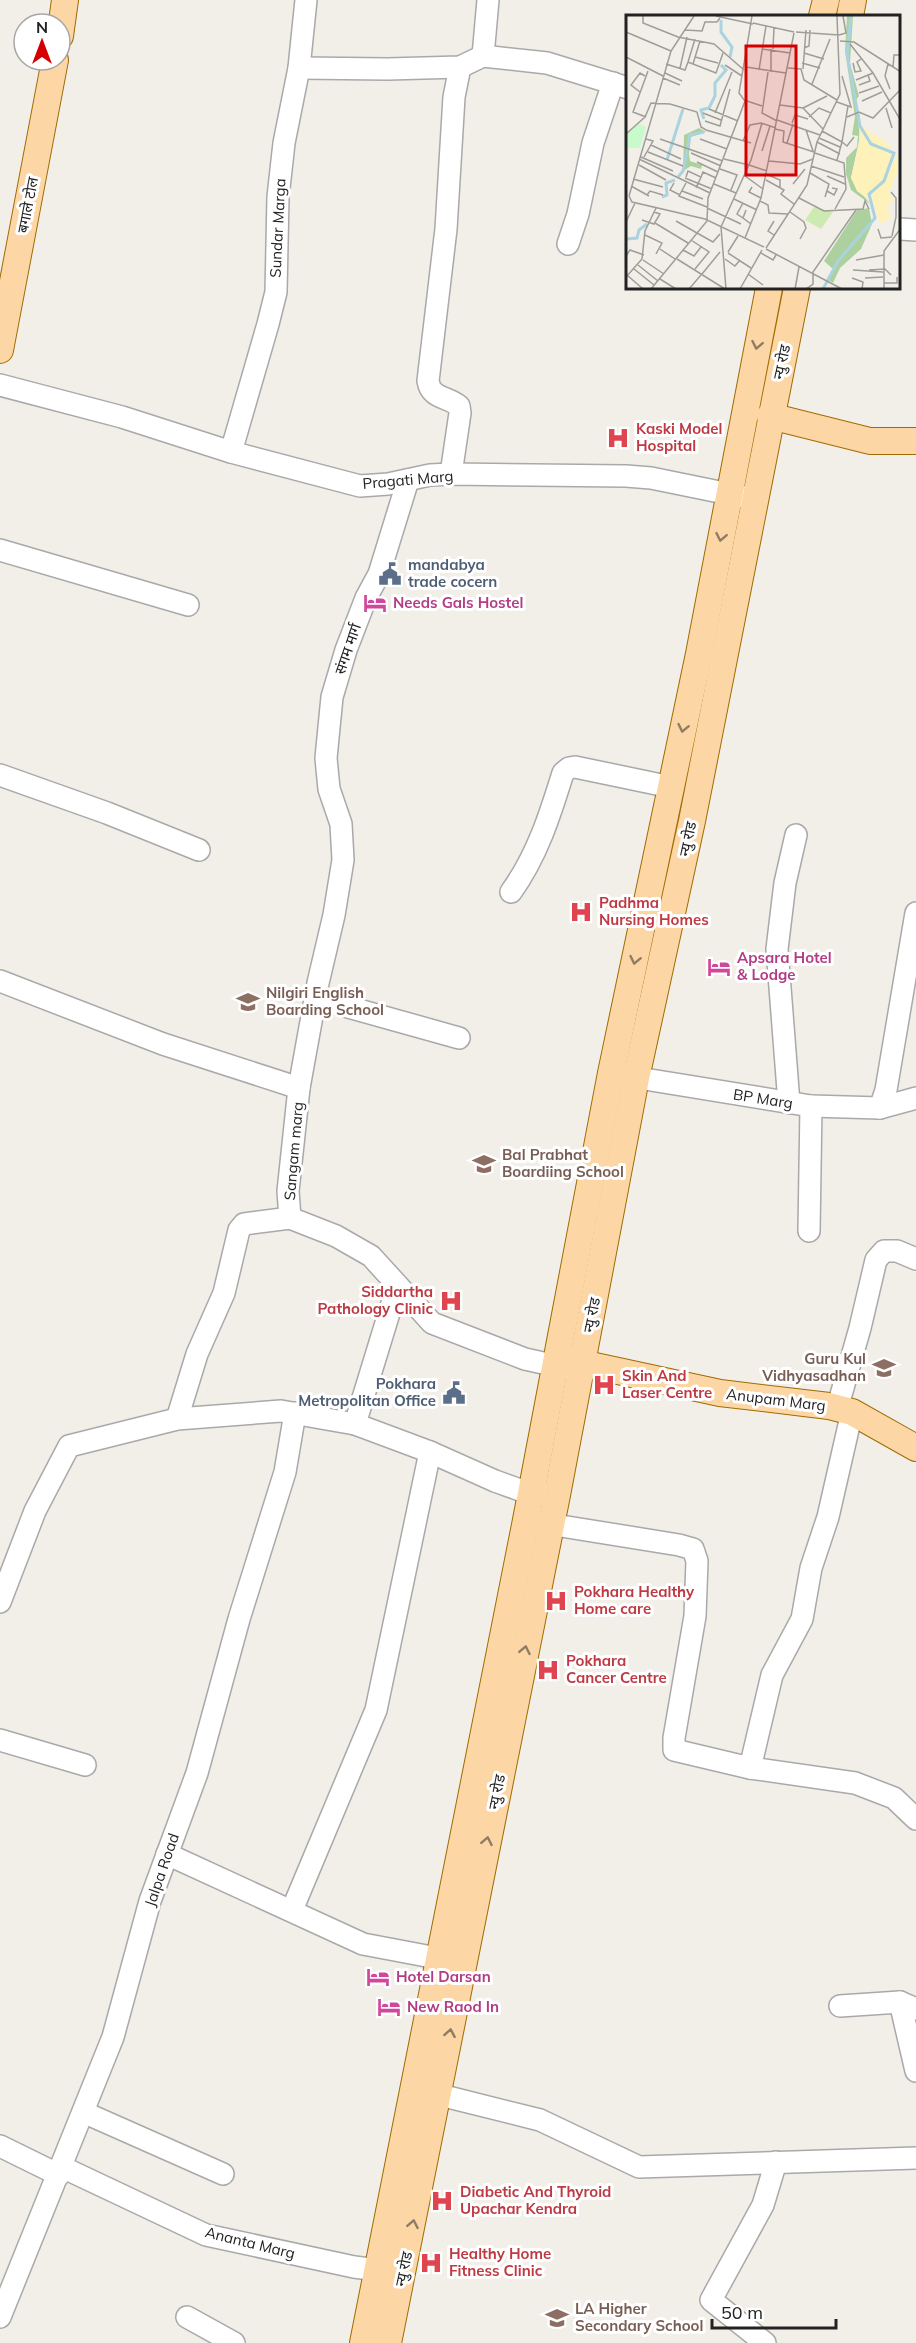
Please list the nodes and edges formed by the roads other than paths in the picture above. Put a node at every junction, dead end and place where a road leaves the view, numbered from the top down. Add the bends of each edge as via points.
1 (306, 0) edge
2 (488, 0) edge
3 (826, 0) edge
4 (853, 0) edge
5 (822, 15) edge
6 (850, 15) edge
7 (483, 56) junction
8 (460, 67) junction
9 (299, 68) junction
10 (53, 72) edge
11 (621, 86) edge
12 (901, 228) edge
13 (916, 230) edge
14 (568, 244) dead end
15 (769, 290) edge
16 (797, 290) edge
17 (0, 350) edge
18 (0, 385) edge
19 (770, 416) junction
20 (916, 441) edge
21 (231, 452) junction
22 (450, 474) junction
23 (408, 480) junction
24 (729, 493) junction
25 (756, 500) junction
26 (0, 550) edge
27 (188, 605) dead end
28 (0, 775) edge
29 (671, 787) junction
30 (341, 824) joint
31 (796, 835) dead end
32 (199, 850) dead end
33 (511, 892) dead end
34 (916, 913) edge
35 (0, 981) edge
36 (316, 998) junction
37 (459, 1038) dead end
38 (611, 1073) junction
39 (636, 1078) junction
40 (300, 1088) junction
41 (916, 1098) edge
42 (789, 1103) junction
43 (810, 1106) junction
44 (880, 1108) junction
45 (290, 1218) junction
46 (809, 1231) dead end
47 (916, 1259) edge
48 (397, 1287) junction
49 (569, 1364) junction
50 (844, 1410) junction
51 (295, 1413) junction
52 (177, 1419) junction
53 (355, 1424) junction
54 (916, 1448) edge
55 (430, 1452) junction
56 (532, 1492) junction
57 (557, 1495) junction
58 (538, 1522) junction
59 (0, 1602) edge
60 (0, 1740) edge
61 (85, 1765) dead end
62 (750, 1768) junction
63 (916, 1819) edge
64 (166, 1854) junction
65 (292, 1910) junction
66 (451, 1961) junction
67 (840, 2006) dead end
68 (908, 2006) edge
69 (916, 2072) edge
70 (413, 2089) junction
71 (439, 2095) junction
72 (83, 2112) junction
73 (0, 2146) edge
74 (916, 2158) edge
75 (776, 2162) junction
76 (60, 2171) junction
77 (223, 2174) dead end
78 (378, 2270) junction
79 (0, 2317) edge
80 (187, 2318) dead end
81 (364, 2337) edge
82 (391, 2342) edge
83 (234, 2343) edge
84 (765, 2343) edge

1 - 9 street, Sundar Marga
2 - 7 street
3 - 5 main road
4 - 6 main road
7 - 8 street
7 - 11 street via 547,63
8 - 9 street
8 - 22 street via 428,381 429,390 435,395 459,406
9 - 21 street, Sundar Marga via 278,197 276,292
10 - 17 main road, बगाले टोल
11 - 14 street via 592,143
12 - 13 street
15 -> 24 main road, न्यु रोड
16 - 19 main road, न्यु रोड
18 - 21 street, Pragati Marg via 122,417
19 - 20 main road via 870,441
19 - 25 main road, न्यु रोड
21 - 23 street, Pragati Marg via 360,486
22 - 23 street, Pragati Marg
22 - 24 street, Pragati Marg via 627,476
23 - 30 street, संगम मार्ग via 379,574 346,650 332,697 326,758 329,789
24 - 25 street, Pragati Marg
24 -> 29 main road, न्यु रोड
25 - 39 main road, न्यु रोड
26 - 27 street
28 - 32 street
29 - 33 street via 575,766 569,768 563,773 548,822 526,871
29 -> 38 main road, न्यु रोड
30 - 36 street, Sangam marg via 343,860
31 - 42 street via 777,949
34 - 44 street
35 - 40 street via 163,1044
36 - 37 street
36 - 40 street, Sangam marg
38 - 39 street, BP Marg
38 - 49 main road, न्यु रोड
39 - 42 street, BP Marg
39 - 49 main road, न्यु रोड
40 - 45 street, Sangam marg via 288,1191
41 - 44 street, BP Marg
42 - 43 street, BP Marg
43 - 44 street, BP Marg
43 - 46 street
45 - 48 street, Sangam marg via 336,1236 371,1256
45 - 52 street via 244,1224 239,1230 224,1293 197,1354
47 - 50 street via 897,1251 884,1251 876,1260
48 - 49 street, Sangam marg via 432,1323 525,1359
48 - 53 street
49 - 50 main road, Anupam Marg via 720,1393
49 - 56 main road, न्यु रोड
49 - 57 main road, न्यु रोड
50 - 54 main road, Anupam Marg
50 - 62 street via 828,1517 802,1619 772,1675
51 - 52 street
51 - 53 street
51 - 64 street, Jalpa Road via 285,1472 197,1773
52 - 59 street via 69,1446 34,1511
53 - 55 street
55 - 56 street via 495,1481
55 - 65 street via 376,1710
56 - 57 street
56 - 58 main road, न्यु रोड
57 - 58 main road, न्यु रोड
58 - 62 street via 693,1549 697,1561 695,1616 674,1750
58 - 66 main road, न्यु रोड
60 - 61 street
62 - 63 street via 855,1783 894,1798
64 - 65 street
64 - 72 street, Jalpa Road via 114,2037
65 - 66 street via 363,1944
66 - 70 main road, न्यु रोड
71 -> 66 main road, न्यु रोड
67 - 68 street
68 - 69 street
70 - 71 street
70 - 78 main road, न्यु रोड
71 - 75 street via 540,2120 639,2167
82 -> 71 main road, न्यु रोड
72 - 76 street, Jalpa Road
72 - 77 street
73 - 76 street, Ananta Marg
74 - 75 street
75 - 84 street via 763,2205 711,2300
76 - 78 street, Ananta Marg via 206,2235
76 - 79 street, Jalpa Road
78 - 81 main road, न्यु रोड
80 - 83 street
81 - 82 street

